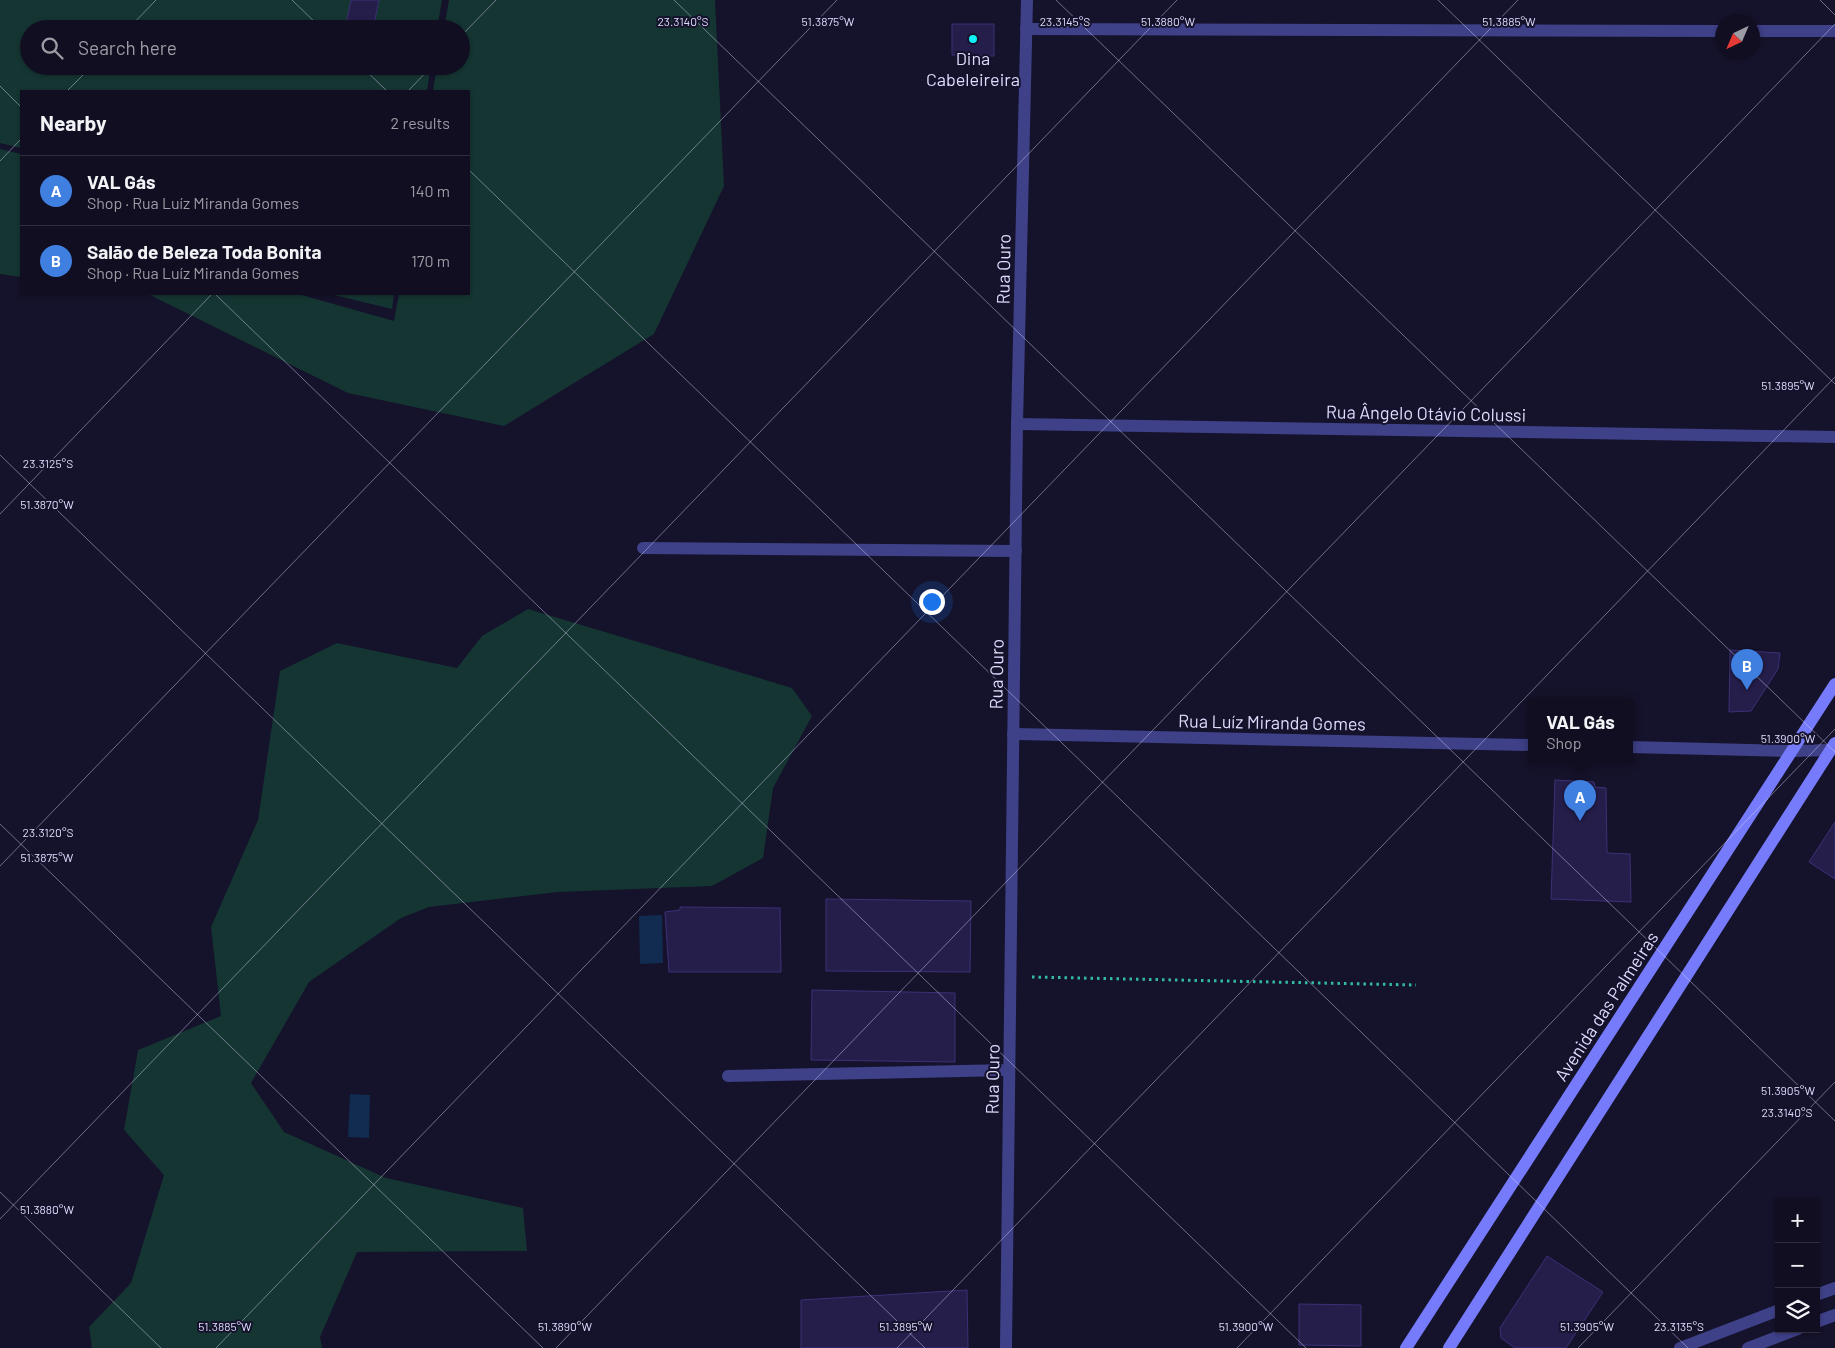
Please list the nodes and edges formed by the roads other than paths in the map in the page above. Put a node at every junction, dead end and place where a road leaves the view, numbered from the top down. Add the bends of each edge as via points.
1 (1027, 0) edge
2 (1026, 29) junction
3 (1715, 31) edge
4 (1760, 31) edge
5 (1835, 31) edge
6 (1017, 424) junction
7 (1835, 437) edge
8 (643, 548) dead end
9 (1016, 550) junction
10 (1835, 684) edge
11 (1013, 734) junction
12 (1528, 745) edge
13 (1633, 747) edge
14 (1833, 747) edge
15 (1792, 751) junction
16 (1009, 1070) junction
17 (728, 1076) dead end
18 (1835, 1288) edge
19 (1820, 1294) edge
20 (1775, 1312) edge
21 (1835, 1315) edge
22 (1820, 1321) edge
23 (1787, 1333) edge
24 (1006, 1348) edge
25 (1406, 1348) edge
26 (1449, 1348) edge
27 (1680, 1348) edge
28 (1748, 1348) edge

1 - 2 street, Rua Ouro
2 - 3 street
2 - 6 street, Rua Ouro
4 - 5 street
6 - 7 street, Rua Ângelo Otávio Colussi
6 - 9 street, Rua Ouro
8 - 9 street
9 - 11 street, Rua Ouro
10 - 15 street, Avenida das Palmeiras
11 - 12 street, Rua Luíz Miranda Gomes
11 - 16 street, Rua Ouro
13 - 15 street
14 - 15 street
14 - 26 street
15 - 25 street, Avenida das Palmeiras
16 - 17 street
16 - 24 street, Rua Ouro
18 - 19 street
20 - 27 street
21 - 22 street
23 - 28 street

